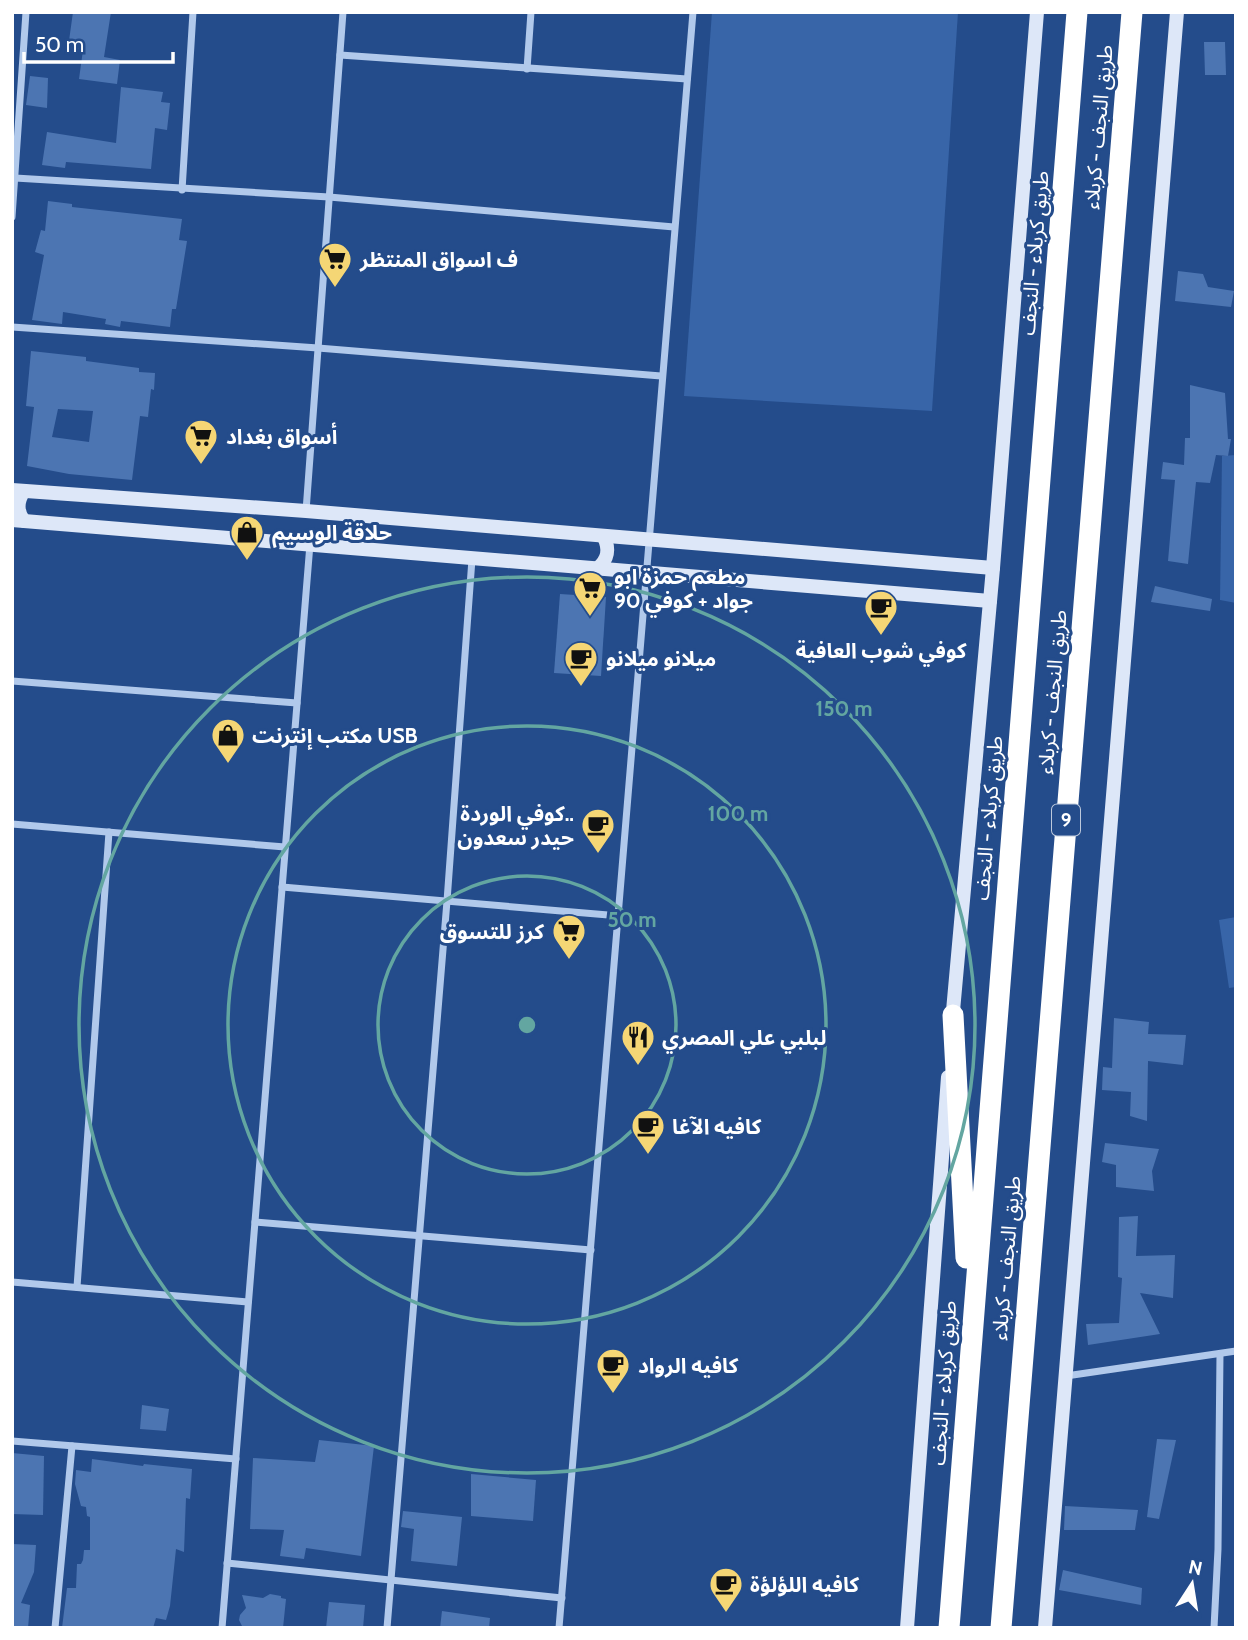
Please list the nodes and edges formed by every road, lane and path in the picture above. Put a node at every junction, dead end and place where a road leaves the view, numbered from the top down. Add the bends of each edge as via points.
1 (26, 12) edge
2 (193, 12) edge
3 (343, 12) edge
4 (530, 12) edge
5 (693, 12) edge
6 (1037, 12) edge
7 (1077, 12) edge
8 (1132, 12) edge
9 (1177, 12) edge
10 (340, 55) junction
11 (527, 69) junction
12 (687, 79) junction
13 (15, 178) junction
14 (183, 190) junction
15 (329, 197) junction
16 (12, 217) edge
17 (674, 226) junction
18 (12, 327) edge
19 (318, 348) junction
20 (662, 376) junction
21 (18, 490) edge
22 (306, 511) junction
23 (18, 521) edge
24 (604, 537) junction
25 (648, 541) junction
26 (310, 544) junction
27 (472, 559) junction
28 (597, 568) junction
29 (993, 568) junction
30 (645, 572) junction
31 (990, 601) junction
32 (12, 681) edge
33 (297, 703) junction
34 (12, 824) edge
35 (109, 832) junction
36 (285, 847) junction
37 (282, 887) junction
38 (447, 901) junction
39 (620, 916) junction
40 (953, 1015) junction
41 (255, 1222) junction
42 (419, 1236) junction
43 (591, 1250) junction
44 (12, 1282) edge
45 (76, 1287) junction
46 (248, 1302) junction
47 (971, 1339) junction
48 (1236, 1351) edge
49 (1220, 1354) junction
50 (1066, 1376) junction
51 (12, 1441) edge
52 (72, 1446) junction
53 (236, 1459) junction
54 (228, 1563) junction
55 (391, 1580) junction
56 (562, 1598) junction
57 (55, 1628) edge
58 (222, 1628) edge
59 (387, 1628) edge
60 (559, 1628) edge
61 (907, 1628) edge
62 (949, 1628) edge
63 (1001, 1628) edge
64 (1045, 1628) edge
65 (1214, 1628) edge

1 - 13 street
2 - 14 street
3 - 10 street
4 - 11 street
5 - 12 street
6 - 29 main road
7 - 47 highway, طريق کربلاء - النجف
8 - 63 highway, طريق النجف - کربلاء / 9
9 - 50 main road
10 - 11 street
10 - 15 street
11 - 12 street
12 - 17 street
13 - 14 street
13 - 16 street
14 - 15 street
15 - 17 street
15 - 19 street
17 - 20 street
18 - 19 street
19 - 20 street
19 - 22 street
20 - 25 street
21 - 22 main road
21 - 23 main road
22 - 24 main road
23 - 26 main road
24 - 25 main road
24 - 28 main road via 608,553
25 - 29 main road
25 - 30 street
26 - 27 main road
26 - 33 street
27 - 28 main road
27 - 38 street
28 - 30 main road
29 - 31 main road
30 - 31 main road
30 - 39 street
31 - 40 main road
32 - 33 street
33 - 36 street
34 - 35 street
35 - 36 street
35 - 45 street
36 - 37 street
37 - 38 street
37 - 41 street
38 - 39 street
38 - 42 street
39 - 43 street
40 - 47 highway
40 - 61 main road
41 - 42 street
41 - 46 street
42 - 43 street
42 - 55 street
43 - 56 street
44 - 45 street
45 - 46 street
46 - 53 street
47 - 62 highway, طريق کربلاء - النجف
48 - 49 street
49 - 50 street
49 - 65 street
50 - 64 main road
51 - 52 street
52 - 53 street
52 - 57 street
53 - 54 street
54 - 55 street
54 - 58 street
55 - 56 street
55 - 59 street
56 - 60 street

